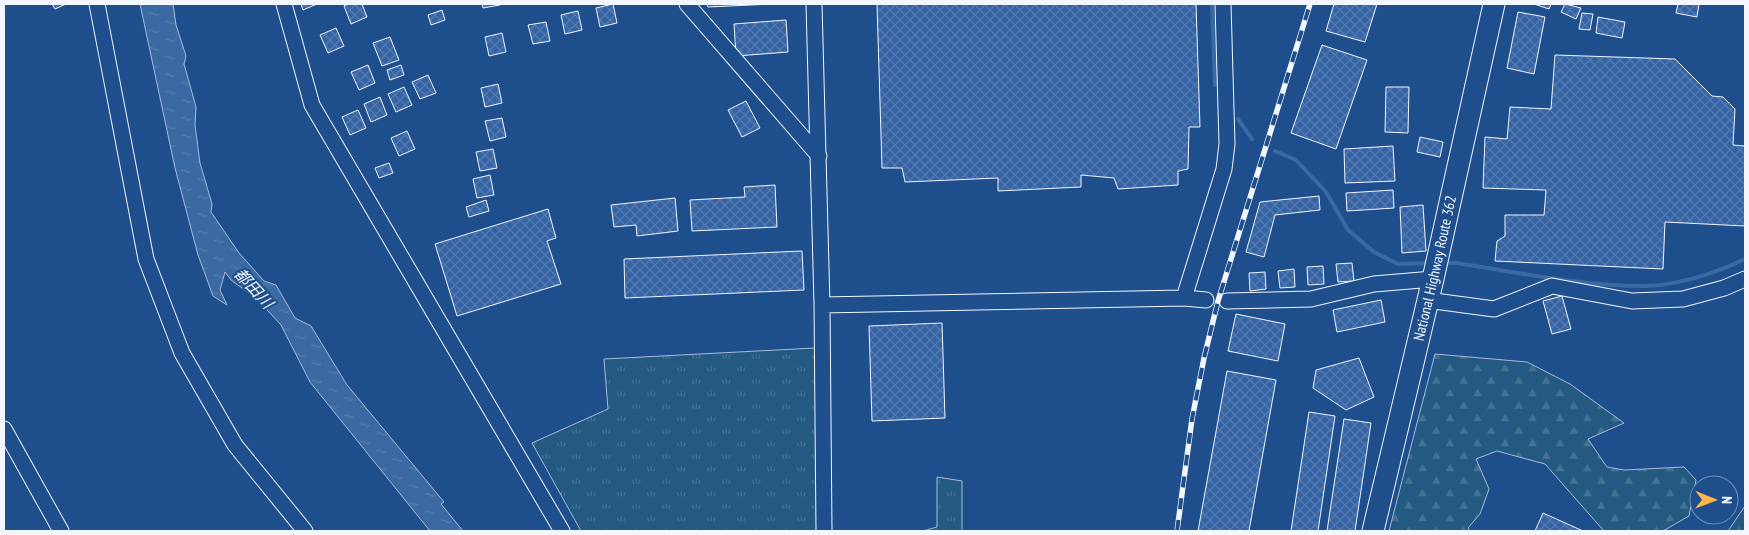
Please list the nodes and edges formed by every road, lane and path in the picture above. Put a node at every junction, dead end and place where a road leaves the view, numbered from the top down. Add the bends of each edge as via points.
1 (97, 4) edge
2 (284, 4) edge
3 (687, 4) edge
4 (814, 4) edge
5 (1223, 4) edge
6 (1494, 4) edge
7 (819, 156) junction
8 (1745, 279) edge
9 (1433, 280) junction
10 (1184, 298) junction
11 (1206, 300) dead end
12 (1427, 300) junction
13 (1227, 301) dead end
14 (822, 305) junction
15 (4, 430) edge
16 (61, 531) edge
17 (305, 531) edge
18 (562, 531) edge
19 (824, 531) edge
20 (1373, 531) edge

1 - 17 street via 146,259 182,353 235,445
2 - 18 street via 312,105
3 - 7 street
4 - 7 street
5 - 10 street via 1227,144 1224,169
6 - 9 highway, National Highway Route 362
7 - 14 street
8 - 12 street via 1694,298 1632,301 1552,286 1494,309
9 - 12 highway, National Highway Route 362
9 - 13 street via 1374,284 1311,300
10 - 11 street
10 - 14 street
12 - 20 highway, National Highway Route 362
14 - 19 street
15 - 16 street

